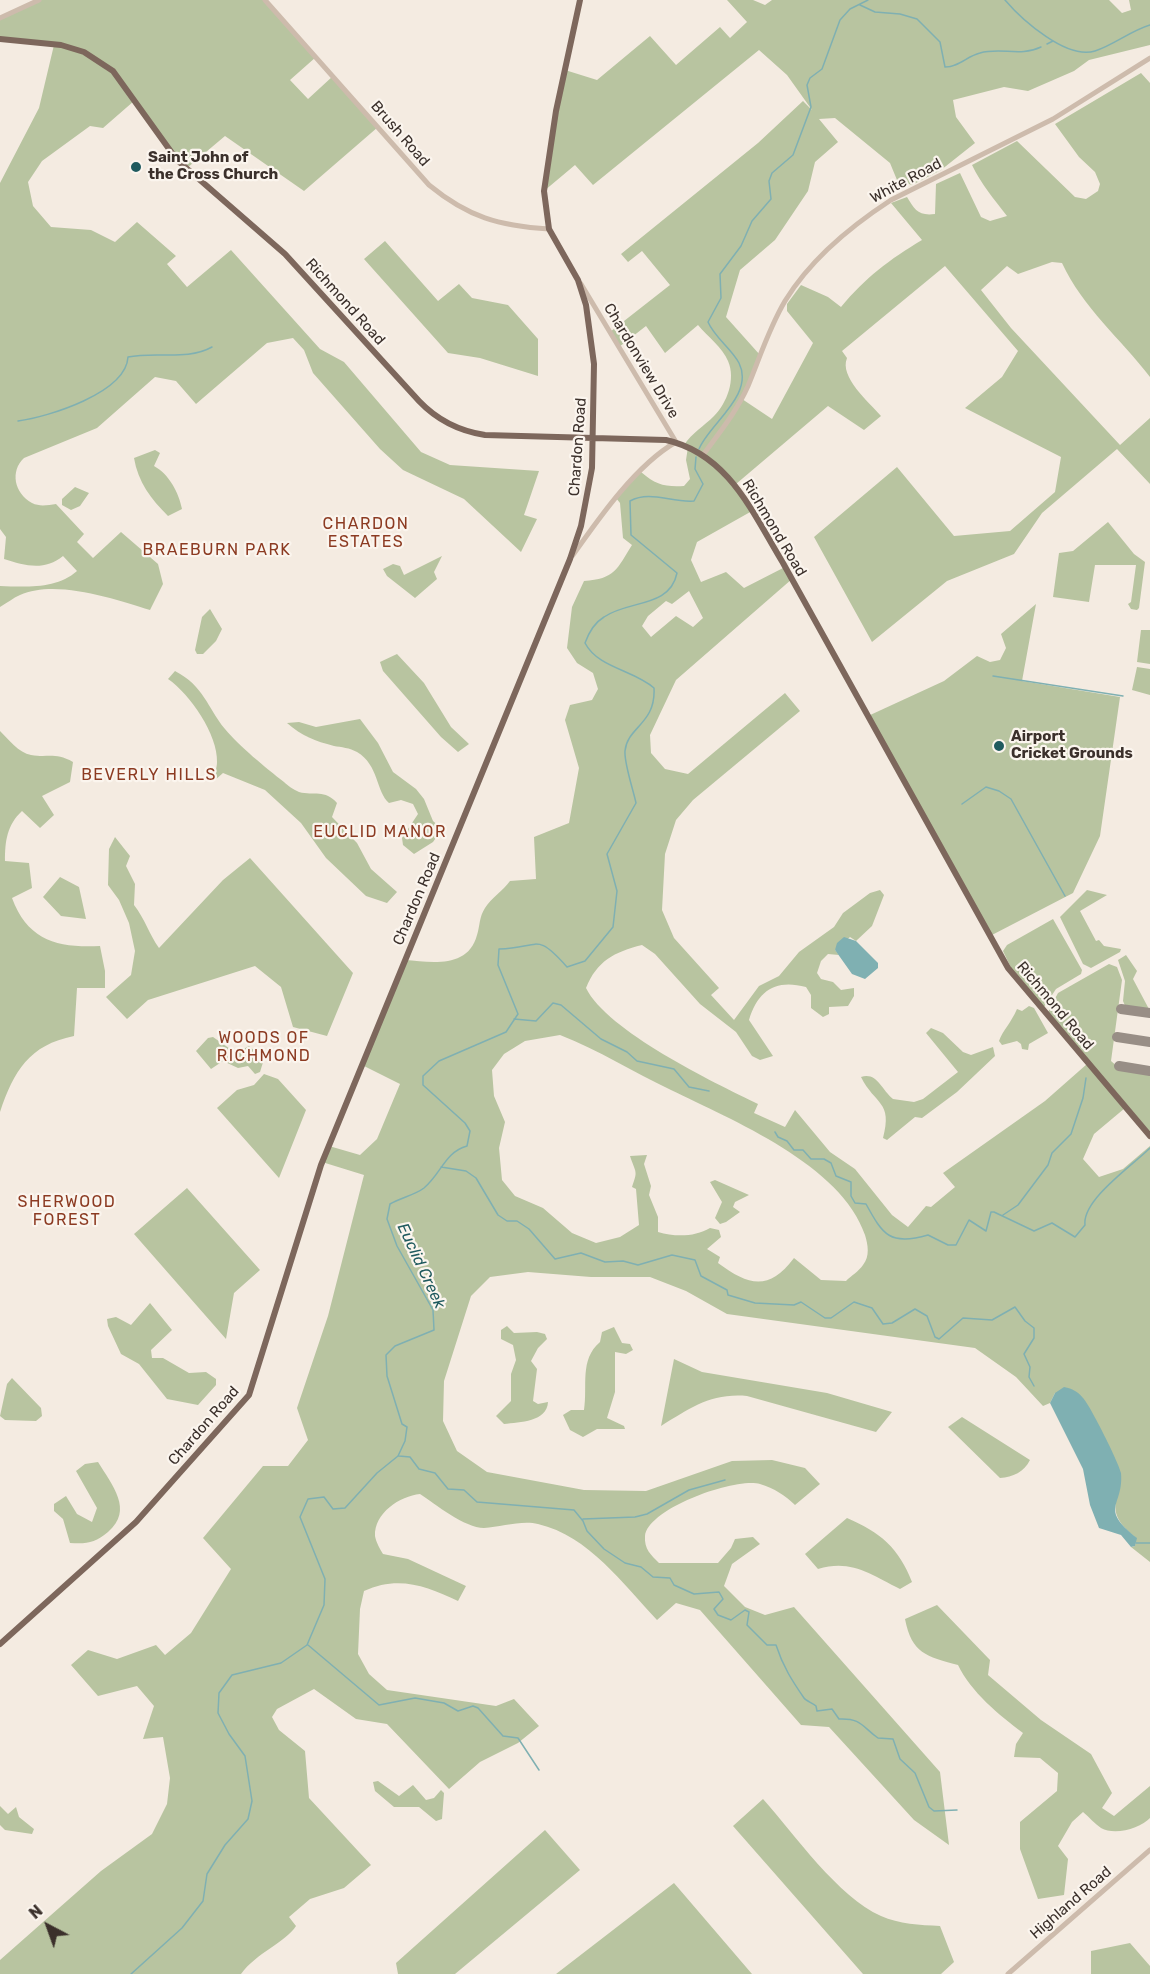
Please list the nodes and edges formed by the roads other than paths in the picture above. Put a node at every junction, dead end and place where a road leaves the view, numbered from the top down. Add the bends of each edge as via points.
1 (39, 0) edge
2 (265, 0) edge
3 (580, 0) edge
4 (0, 18) edge
5 (0, 39) edge
6 (1150, 58) edge
7 (549, 229) junction
8 (578, 280) junction
9 (593, 437) junction
10 (676, 442) junction
11 (703, 455) junction
12 (570, 559) junction
13 (1150, 1136) edge
14 (0, 1644) edge
15 (1150, 1851) edge
16 (1008, 1974) edge

1 - 4 street
2 - 7 street, Brush Road via 429,185 445,198 499,224
3 - 7 main road, Chardon Road via 546,174 544,203
5 - 9 main road, Richmond Road via 61,45 84,52 113,71 177,160 285,254 419,401 444,422 464,432 485,435
6 - 11 street, White Road via 1053,118 891,200 822,256 785,300 740,402
7 - 8 main road, Chardon Road
8 - 9 main road, Chardon Road via 592,336
8 - 10 street, Chardonview Drive
9 - 10 main road, Richmond Road
9 - 12 main road, Chardon Road via 586,503
10 - 11 main road, Richmond Road
10 - 12 street, Chardonview Drive via 605,510
11 - 13 main road, Richmond Road via 735,485 783,563 1008,968
12 - 14 main road, Chardon Road via 321,1165 249,1395 136,1522
15 - 16 street, Highland Road

